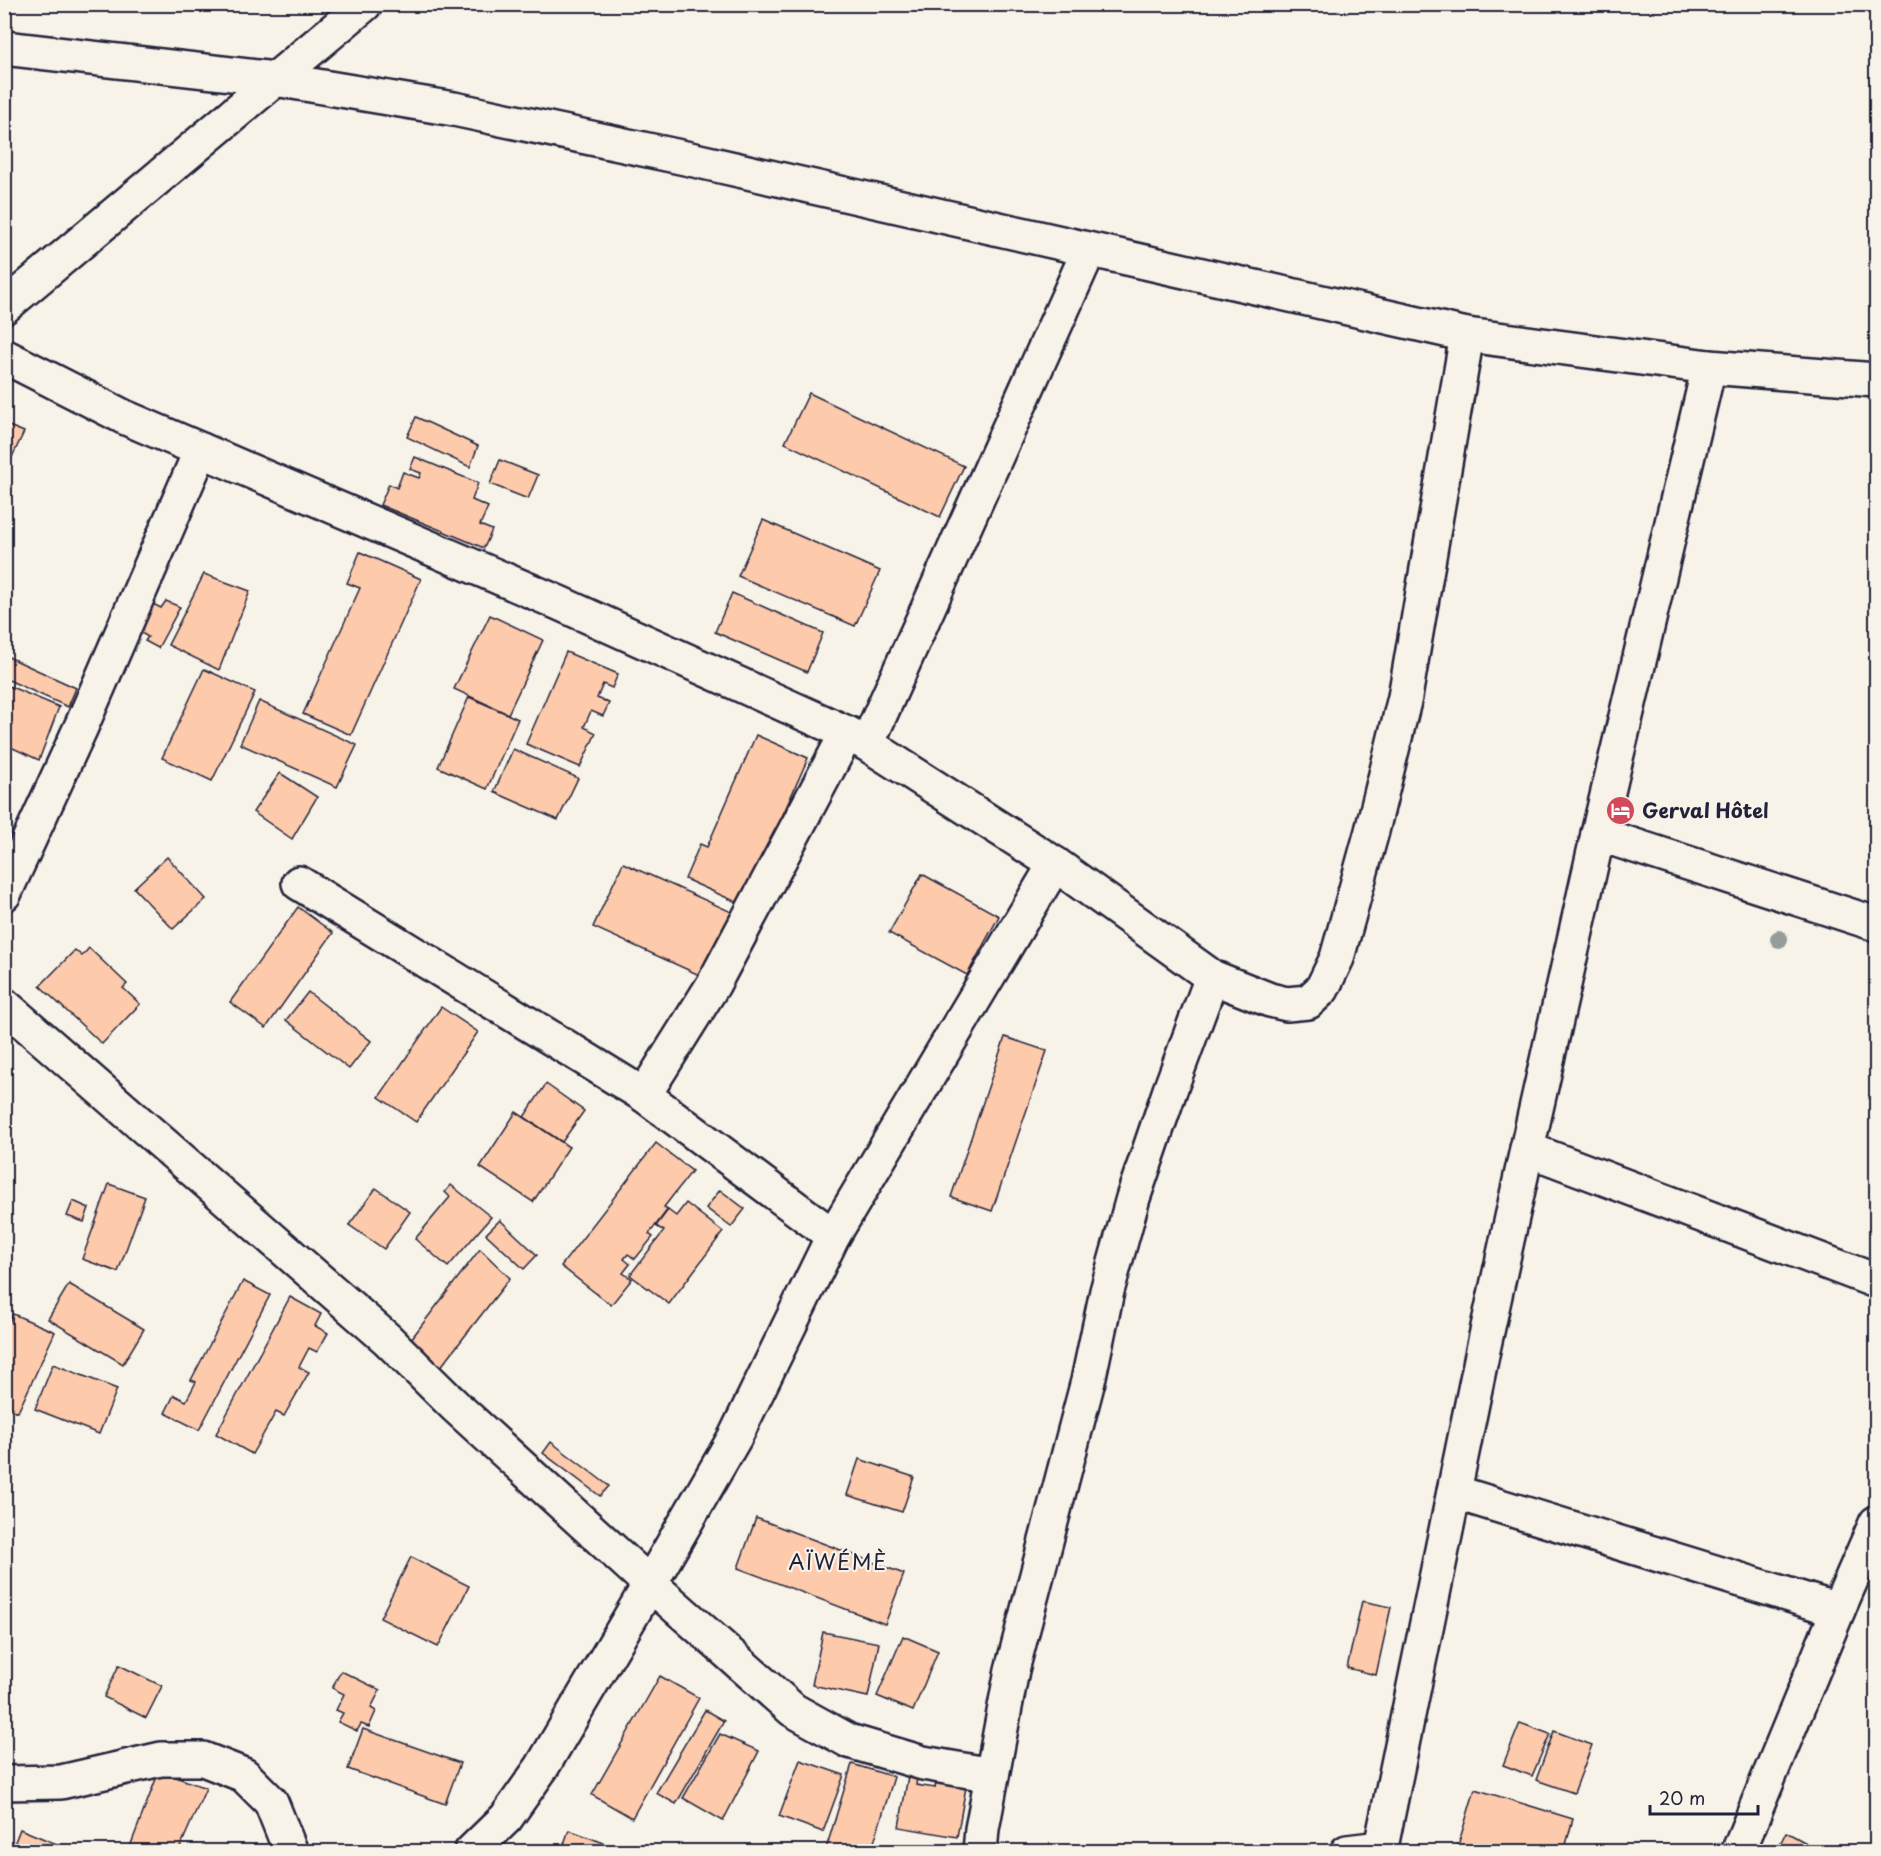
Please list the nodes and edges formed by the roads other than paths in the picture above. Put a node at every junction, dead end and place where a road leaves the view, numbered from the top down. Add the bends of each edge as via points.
1 (331, 4) edge
2 (365, 4) edge
3 (326, 36) junction
4 (4, 48) edge
5 (275, 79) junction
6 (1089, 250) junction
7 (4, 307) edge
8 (1467, 335) junction
9 (4, 356) edge
10 (1709, 367) junction
11 (1876, 380) edge
12 (201, 450) junction
13 (857, 738) junction
14 (1598, 834) junction
15 (1055, 864) junction
16 (299, 883) dead end
17 (4, 894) edge
18 (1876, 924) edge
19 (1212, 976) junction
20 (4, 1005) edge
21 (644, 1095) junction
22 (1527, 1149) junction
23 (833, 1236) junction
24 (1876, 1281) edge
25 (1454, 1492) junction
26 (1876, 1523) edge
27 (650, 1584) junction
28 (1838, 1610) junction
29 (992, 1775) junction
30 (4, 1784) edge
31 (1380, 1850) edge
32 (291, 1851) edge
33 (471, 1851) edge
34 (980, 1851) edge
35 (1347, 1851) edge
36 (1738, 1851) edge

1 - 3 street
2 - 3 street
3 - 5 street
4 - 5 street
5 - 6 street via 476,114
5 - 7 street
6 - 8 street
6 - 13 street
8 - 10 street
8 - 19 street via 1405,697 1337,958 1322,989 1308,1002 1287,1004 1270,1000
9 - 12 street via 124,417
10 - 11 street
10 - 14 street
12 - 13 street via 559,603
12 - 17 street
13 - 15 street
13 - 21 street
14 - 18 street
14 - 22 street
15 - 19 street
15 - 23 street
16 - 21 street
19 - 29 street via 1133,1198 1110,1281 1088,1381 1012,1670
20 - 27 street via 387,1339
21 - 23 street
22 - 24 street
22 - 25 street
23 - 27 street via 735,1437
25 - 28 street
25 - 31 street
26 - 28 street
27 - 29 street via 793,1710 849,1742 924,1763
27 - 33 street via 542,1767 506,1818
28 - 36 street
29 - 34 street
30 - 32 street via 61,1782 161,1759 203,1759 244,1775 271,1802
31 - 35 street

